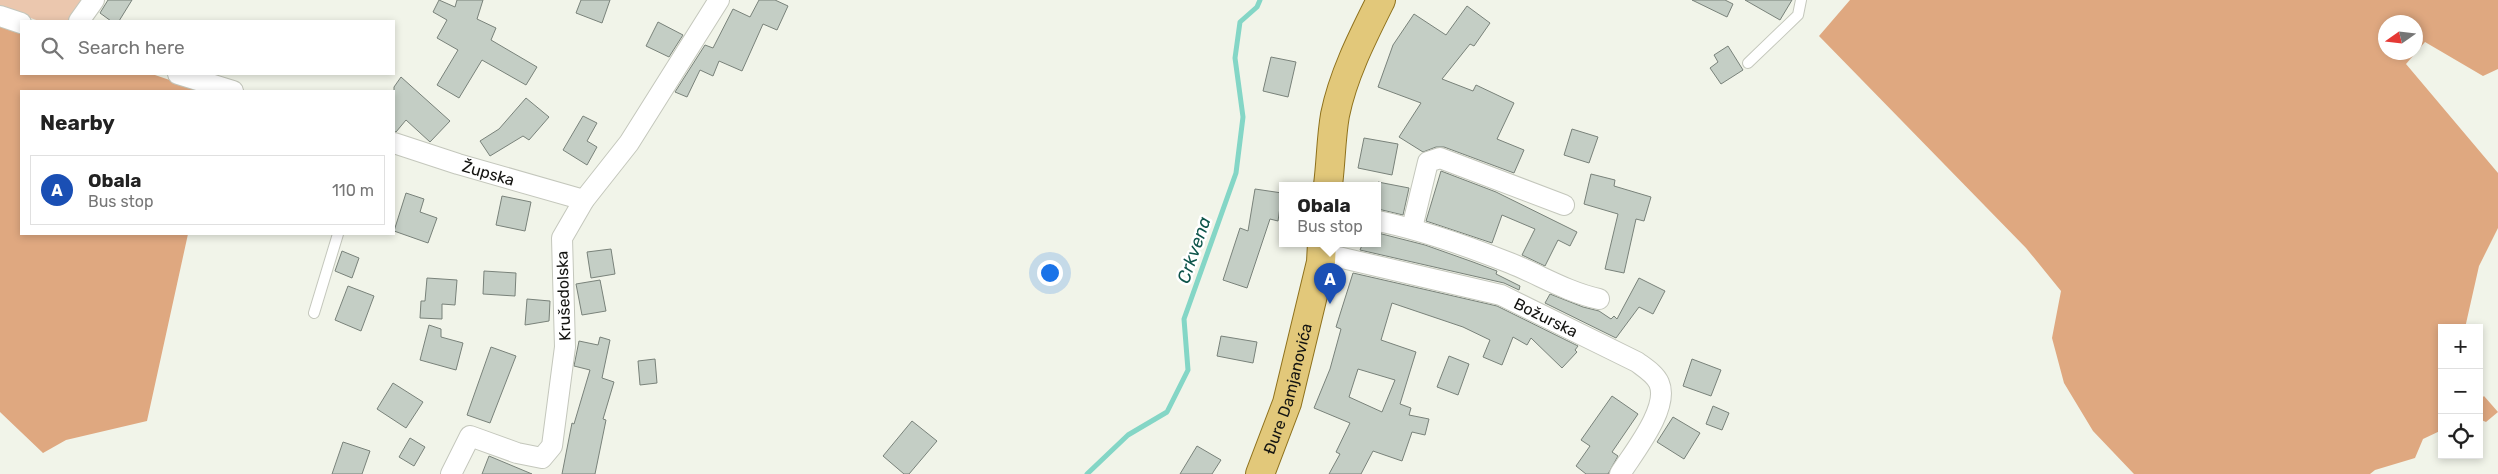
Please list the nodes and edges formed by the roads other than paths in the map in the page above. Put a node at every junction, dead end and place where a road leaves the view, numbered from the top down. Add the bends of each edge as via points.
1 (94, 0) edge
2 (719, 0) edge
3 (1381, 0) edge
4 (1801, 0) edge
5 (0, 16) edge
6 (80, 20) edge
7 (20, 23) edge
8 (1748, 63) dead end
9 (181, 75) edge
10 (230, 90) edge
11 (395, 143) edge
12 (1328, 182) edge
13 (584, 200) junction
14 (1564, 206) dead end
15 (1381, 222) edge
16 (1412, 228) junction
17 (338, 235) edge
18 (1322, 248) edge
19 (1599, 299) dead end
20 (314, 314) dead end
21 (452, 474) edge
22 (1260, 474) edge
23 (1620, 474) edge

1 - 6 street
2 - 13 street, Krušedolska via 629,143
3 - 12 main road via 1358,48 1335,115
4 - 8 lane via 1798,14
5 - 7 street
9 - 10 street
11 - 13 street, Župska
13 - 21 street, Krušedolska via 562,238 565,347 552,446 542,458 470,436
14 - 16 street via 1440,158 1428,162
15 - 16 street
16 - 19 street via 1511,263 1581,295
17 - 20 lane
18 - 22 main road, Đure Damjanovića via 1287,403
18 - 23 street, Božurska via 1501,295 1637,362 1654,376 1661,390 1661,400 1658,413

